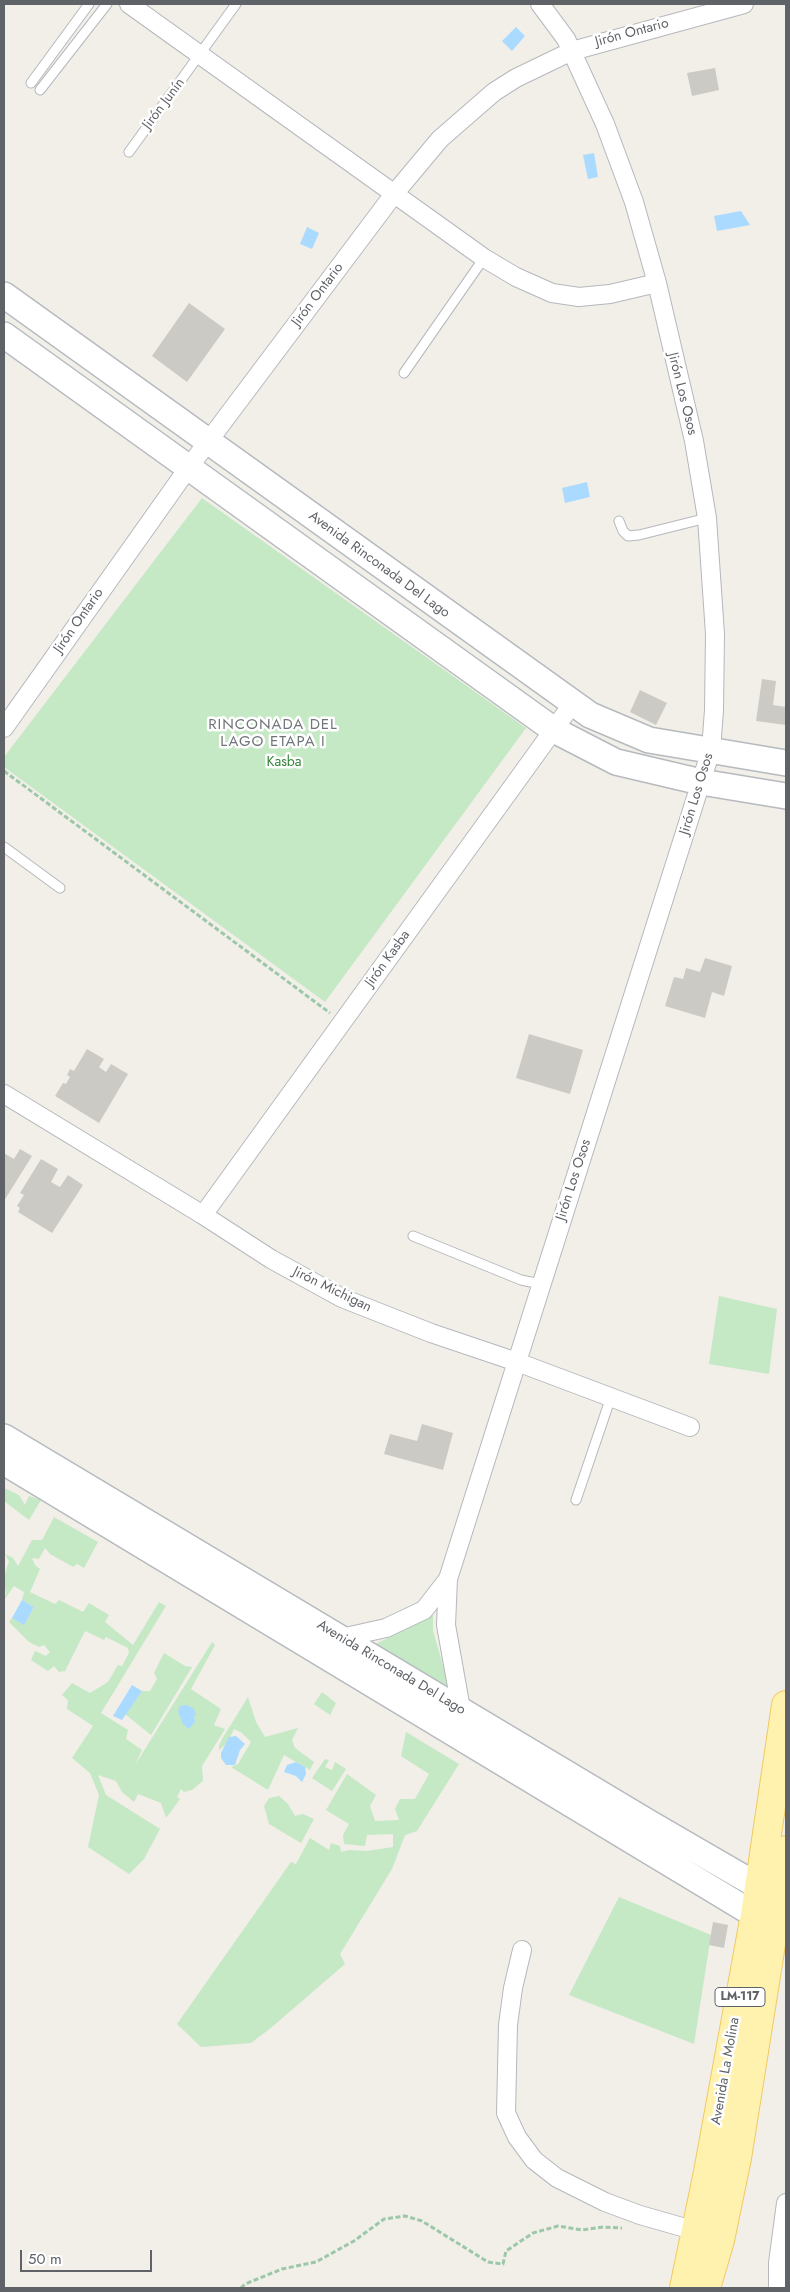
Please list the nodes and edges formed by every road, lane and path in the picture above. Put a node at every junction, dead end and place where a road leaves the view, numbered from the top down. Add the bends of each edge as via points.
1 (89, 4) edge
2 (107, 4) edge
3 (129, 4) edge
4 (236, 4) edge
5 (540, 4) edge
6 (744, 4) edge
7 (572, 51) junction
8 (199, 55) junction
9 (31, 83) dead end
10 (40, 90) dead end
11 (129, 152) dead end
12 (394, 194) junction
13 (484, 258) junction
14 (657, 283) junction
15 (4, 295) edge
16 (4, 335) edge
17 (404, 373) dead end
18 (208, 442) junction
19 (189, 467) junction
20 (707, 518) junction
21 (619, 522) dead end
22 (573, 703) junction
23 (4, 726) edge
24 (554, 730) junction
25 (711, 750) junction
26 (786, 763) edge
27 (4, 771) edge
28 (701, 782) junction
29 (786, 796) edge
30 (4, 847) edge
31 (60, 888) dead end
32 (342, 1022) junction
33 (4, 1094) edge
34 (203, 1215) junction
35 (412, 1236) dead end
36 (541, 1284) junction
37 (517, 1362) junction
38 (611, 1397) junction
39 (690, 1427) dead end
40 (4, 1437) edge
41 (4, 1462) edge
42 (576, 1500) dead end
43 (448, 1579) junction
44 (332, 1646) junction
45 (786, 1705) edge
46 (455, 1720) junction
47 (596, 1805) junction
48 (786, 1850) edge
49 (769, 1893) junction
50 (765, 1921) junction
51 (522, 1950) dead end
52 (786, 2203) edge
53 (629, 2228) dead end
54 (696, 2231) junction
55 (241, 2288) edge
56 (684, 2288) edge
57 (706, 2288) edge
58 (778, 2288) edge

1 - 9 lane
2 - 10 lane
3 - 8 street
4 - 8 lane, Jirón Junín
5 - 7 street, Jirón Los Osos
6 - 7 street, Jirón Ontario
7 - 12 street, Jirón Ontario via 516,78 476,106 422,158
7 - 14 street, Jirón Los Osos via 626,177
8 - 11 lane, Jirón Junín
8 - 12 street
12 - 13 street
12 - 18 street, Jirón Ontario
13 - 14 street via 534,286 566,295 596,296
13 - 17 lane
14 - 20 street, Jirón Los Osos via 694,441
15 - 18 street, Avenida Rinconada Del Lago
16 - 19 street
18 - 19 street, Jirón Ontario
18 - 22 street, Avenida Rinconada Del Lago
19 - 23 street, Jirón Ontario
19 - 24 street
20 - 21 lane via 628,536
20 - 25 street, Jirón Los Osos via 715,634
22 - 24 street, Jirón Kasba
22 - 25 street, Avenida Rinconada Del Lago via 590,715 649,740
24 - 28 street via 616,762
24 - 32 street, Jirón Kasba
25 - 26 street, Avenida Rinconada Del Lago
25 - 28 street, Jirón Los Osos
27 - 32 path
28 - 29 street
28 - 36 street, Jirón Los Osos
30 - 31 lane
32 - 34 street, Jirón Kasba
33 - 34 street, Jirón Michigan
34 - 37 street, Jirón Michigan via 271,1260 342,1298
35 - 36 lane via 521,1280
36 - 37 street, Jirón Los Osos
37 - 38 street, Jirón Michigan
37 - 43 street, Jirón Los Osos
38 - 39 street, Jirón Michigan
38 - 42 lane
40 - 44 street, Avenida Rinconada Del Lago
41 - 44 street, Avenida Rinconada Del Lago
43 - 44 street, Jirón Los Osos via 424,1610 386,1628
43 - 46 street, Jirón Los Osos via 446,1625
44 - 46 street, Avenida Rinconada Del Lago
45 - 49 main road, Avenida La Molina / LM-117
46 - 47 street, Avenida Rinconada Del Lago
47 - 49 street, Avenida Rinconada Del Lago
47 - 50 street, Avenida Rinconada Del Lago
48 - 49 main road, Avenida La Molina / LM-117
49 - 50 main road, Avenida La Molina / LM-117
50 - 54 main road, Avenida La Molina / LM-117
50 - 57 main road, Avenida La Molina / LM-117 via 737,2158
51 - 54 street via 508,2025 506,2113 517,2138 534,2160 557,2178 605,2202
52 - 58 street
53 - 55 path via 582,2230 558,2226 533,2233 506,2251 503,2264 488,2262 422,2221 405,2216 384,2219 354,2242 316,2262 282,2269
54 - 56 main road, Avenida La Molina / LM-117

